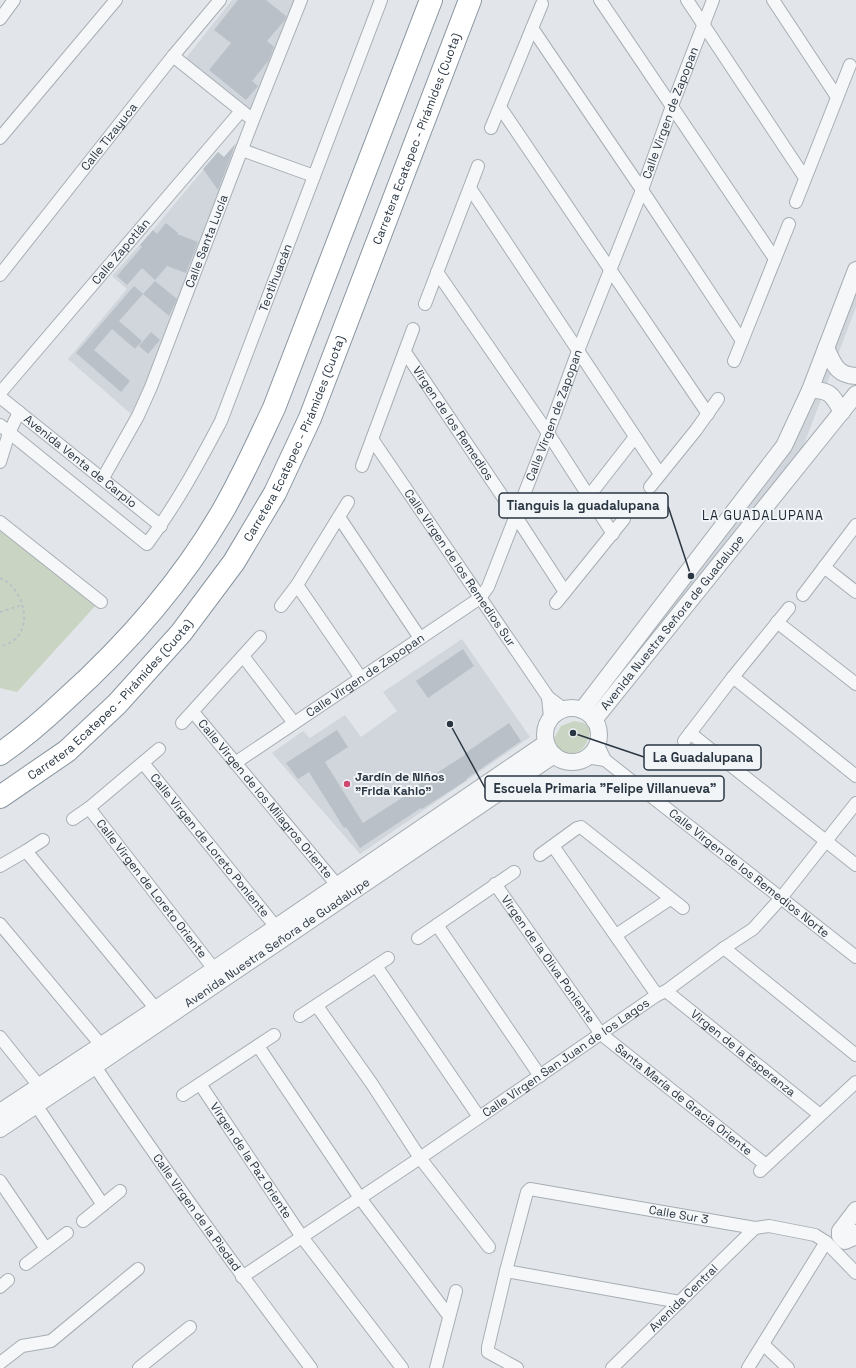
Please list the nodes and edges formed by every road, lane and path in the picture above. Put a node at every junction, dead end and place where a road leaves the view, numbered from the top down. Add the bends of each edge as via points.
1 (14, 0) edge
2 (116, 0) edge
3 (220, 0) edge
4 (301, 0) edge
5 (381, 0) edge
6 (431, 0) edge
7 (470, 0) edge
8 (600, 0) edge
9 (687, 0) edge
10 (713, 0) edge
11 (773, 0) edge
12 (542, 4) dead end
13 (0, 19) edge
14 (703, 24) junction
15 (532, 28) junction
16 (173, 56) junction
17 (850, 65) dead end
18 (837, 97) junction
19 (672, 106) junction
20 (500, 107) junction
21 (241, 111) junction
22 (253, 120) junction
23 (492, 128) dead end
24 (0, 138) edge
25 (242, 150) junction
26 (478, 166) dead end
27 (314, 176) junction
28 (805, 178) junction
29 (470, 188) junction
30 (642, 190) junction
31 (796, 202) dead end
32 (789, 224) dead end
33 (775, 258) junction
34 (610, 270) junction
35 (856, 270) edge
36 (437, 272) junction
37 (0, 275) edge
38 (425, 304) dead end
39 (413, 329) dead end
40 (742, 341) junction
41 (826, 348) junction
42 (578, 351) junction
43 (405, 352) junction
44 (734, 360) dead end
45 (856, 376) edge
46 (810, 390) junction
47 (0, 393) edge
48 (856, 394) edge
49 (0, 397) edge
50 (718, 399) dead end
51 (19, 412) junction
52 (842, 412) junction
53 (708, 414) junction
54 (5, 429) edge
55 (548, 433) junction
56 (635, 437) junction
57 (372, 439) junction
58 (0, 462) edge
59 (362, 466) dead end
60 (660, 474) junction
61 (103, 478) junction
62 (650, 487) dead end
63 (589, 496) junction
64 (348, 502) dead end
65 (515, 515) junction
66 (339, 517) junction
67 (624, 519) dead end
68 (0, 522) edge
69 (856, 525) edge
70 (161, 526) junction
71 (613, 534) junction
72 (147, 544) joint
73 (824, 567) junction
74 (0, 578) edge
75 (297, 585) junction
76 (564, 592) junction
77 (856, 592) edge
78 (803, 595) dead end
79 (480, 598) junction
80 (101, 602) dead end
81 (556, 603) dead end
82 (22, 605) junction
83 (282, 606) dead end
84 (789, 608) dead end
85 (0, 612) edge
86 (777, 622) junction
87 (260, 636) dead end
88 (420, 638) junction
89 (0, 646) edge
90 (243, 656) junction
91 (734, 677) junction
92 (361, 678) junction
93 (856, 684) edge
94 (548, 698) junction
95 (564, 709) junction
96 (193, 712) junction
97 (588, 715) junction
98 (550, 718) junction
99 (182, 723) dead end
100 (294, 723) junction
101 (597, 743) junction
102 (158, 749) dead end
103 (550, 749) junction
104 (0, 754) edge
105 (586, 757) junction
106 (605, 760) junction
107 (143, 763) junction
108 (235, 763) junction
109 (856, 776) edge
110 (0, 797) edge
111 (856, 803) edge
112 (88, 808) junction
113 (73, 819) dead end
114 (43, 840) dead end
115 (826, 841) junction
116 (554, 846) junction
117 (26, 851) junction
118 (540, 855) dead end
119 (856, 865) edge
120 (0, 866) edge
121 (514, 872) dead end
122 (495, 884) junction
123 (337, 885) junction
124 (781, 898) junction
125 (670, 899) junction
126 (683, 908) dead end
127 (0, 924) edge
128 (437, 925) junction
129 (276, 927) junction
130 (616, 935) junction
131 (418, 938) dead end
132 (724, 948) junction
133 (856, 957) edge
134 (388, 958) dead end
135 (376, 966) junction
136 (214, 969) junction
137 (662, 993) junction
138 (317, 1006) junction
139 (156, 1009) junction
140 (300, 1016) dead end
141 (601, 1034) junction
142 (274, 1035) dead end
143 (0, 1037) edge
144 (101, 1045) junction
145 (258, 1046) junction
146 (856, 1055) edge
147 (92, 1060) junction
148 (540, 1076) junction
149 (856, 1082) edge
150 (200, 1084) junction
151 (40, 1086) junction
152 (183, 1095) dead end
153 (36, 1105) junction
154 (0, 1112) edge
155 (820, 1115) junction
156 (479, 1117) junction
157 (0, 1129) edge
158 (420, 1158) junction
159 (0, 1181) edge
160 (120, 1191) dead end
161 (360, 1198) junction
162 (103, 1205) junction
163 (856, 1210) edge
164 (83, 1221) dead end
165 (755, 1228) junction
166 (67, 1233) dead end
167 (854, 1236) edge
168 (302, 1237) junction
169 (826, 1242) junction
170 (489, 1248) dead end
171 (46, 1249) junction
172 (26, 1264) dead end
173 (138, 1269) dead end
174 (506, 1271) junction
175 (856, 1273) edge
176 (242, 1277) junction
177 (456, 1291) dead end
178 (680, 1302) junction
179 (449, 1316) junction
180 (190, 1327) dead end
181 (763, 1344) junction
182 (0, 1363) edge
183 (139, 1368) edge
184 (311, 1368) edge
185 (402, 1368) edge
186 (436, 1368) edge
187 (517, 1368) edge
188 (612, 1368) edge
189 (748, 1368) edge
190 (788, 1368) edge

1 - 13 street
2 - 24 street
3 - 16 street, Calle Tizayuca
4 - 22 street, Calle Santa Lucía
5 - 27 street, Teotihuacán
6 - 104 highway via 274,408 246,468 220,515 190,561 121,645 86,681
7 - 110 highway, Carretera Ecatepec - Pirámides (Cuota) via 310,418 275,493 230,568 181,633 117,704 66,751
8 - 19 street
9 - 14 street
10 - 14 street, Calle Virgen de Zapopan
11 - 18 street
12 - 15 street
14 - 19 street, Calle Virgen de Zapopan
14 - 28 street
15 - 20 street
15 - 30 street
16 - 21 street
16 - 37 street, Calle Tizayuca
17 - 18 street
18 - 28 street
19 - 30 street, Calle Virgen de Zapopan
19 - 33 street
20 - 23 street
20 - 34 street
21 - 22 street
21 - 47 street, Calle Zapotlán
22 - 25 street, Calle Santa Lucía
25 - 27 street
25 - 61 street, Calle Santa Lucía via 151,387 138,416
26 - 29 street
27 - 70 street, Teotihuacán via 221,421 196,469
28 - 31 street
29 - 36 street
29 - 42 street
30 - 34 street, Calle Virgen de Zapopan
30 - 40 street
32 - 33 street
33 - 40 street
34 - 42 street, Calle Virgen de Zapopan
34 - 53 street
35 - 41 street, Avenida Nuestra Señora de Guadalupe
36 - 38 street
36 - 55 street
39 - 43 street, Virgen de los Remedios
40 - 44 street
41 - 45 street via 836,369
41 - 46 street, Avenida Nuestra Señora de Guadalupe
42 - 55 street, Calle Virgen de Zapopan
42 - 56 street
43 - 57 street, Virgen de los Remedios
43 - 65 street, Virgen de los Remedios
46 - 52 street via 821,389 833,396
46 - 97 street, Avenida Nuestra Señora de Guadalupe via 784,446
48 - 52 street, Avenida Nuestra Señora de Guadalupe
49 - 51 street, Avenida Venta de Carpio
50 - 53 street
51 - 54 street
51 - 61 street, Avenida Venta de Carpio
52 - 97 street, Avenida Nuestra Señora de Guadalupe
53 - 60 street
54 - 58 street
54 - 72 street, Avenida Venta de Carpio
55 - 63 street
55 - 65 street, Calle Virgen de Zapopan
56 - 60 street
56 - 63 street
57 - 59 street, Virgen de los Remedios
57 - 79 street, Calle Virgen de los Remedios Sur
60 - 62 street
61 - 70 street, Avenida Venta de Carpio
63 - 71 street
64 - 66 street
65 - 76 street, Virgen de los Remedios
65 - 79 street, Calle Virgen de Zapopan via 488,587
66 - 75 street
66 - 88 street
67 - 71 street
68 - 80 street
69 - 73 street
70 - 72 street, Teotihuacán
71 - 76 street
73 - 77 street
73 - 78 street
74 - 82 path via 15,588
75 - 83 street
75 - 92 street
76 - 81 street
79 - 88 street, Calle Virgen de Zapopan
79 - 94 street, Calle Virgen de los Remedios Sur
82 - 85 path
82 - 89 path via 24,619 21,629 14,640
84 - 86 street
86 - 91 street
86 - 93 street
87 - 90 street
88 - 92 street, Calle Virgen de Zapopan
90 - 96 street
90 - 100 street
91 - 109 street
91 - 115 street via 687,737
92 - 100 street, Calle Virgen de Zapopan
94 - 95 street, Calle Virgen de los Remedios Sur
94 - 98 street, Calle Virgen de los Remedios Sur
95 - 97 street via 576,708
95 - 98 street
96 - 99 street
96 - 108 street, Calle Virgen de los Milagros Oriente
97 - 101 street via 597,727
98 - 103 street via 545,734
100 - 108 street, Calle Virgen de Zapopan
101 - 105 street
101 - 106 street, Calle Virgen de los Remedios Norte
102 - 107 street
103 - 105 street via 561,759 578,761
103 - 123 street, Avenida Nuestra Señora de Guadalupe
103 - 147 street, Avenida Nuestra Señora de Guadalupe
105 - 106 street, Calle Virgen de los Remedios Norte
106 - 124 street, Calle Virgen de los Remedios Norte
107 - 112 street
107 - 129 street, Calle Virgen de Loreto Poniente
108 - 123 street, Calle Virgen de los Milagros Oriente
111 - 115 street, Calle Virgen San Juan de los Lagos
112 - 113 street
112 - 136 street, Calle Virgen de Loreto Oriente
114 - 117 street
115 - 119 street
115 - 124 street, Calle Virgen San Juan de los Lagos
116 - 118 street
116 - 125 street via 581,827
116 - 130 street, Virgen de la Esperanza
117 - 120 street
117 - 139 street
121 - 122 street
122 - 128 street
122 - 141 street, Virgen de la Oliva Poniente
123 - 129 street, Avenida Nuestra Señora de Guadalupe
124 - 132 street, Calle Virgen San Juan de los Lagos via 754,929
124 - 133 street, Calle Virgen de los Remedios Norte
125 - 126 street
125 - 130 street
127 - 144 street
128 - 131 street
128 - 148 street
129 - 136 street, Avenida Nuestra Señora de Guadalupe
130 - 137 street, Virgen de la Esperanza
132 - 137 street, Calle Virgen San Juan de los Lagos
132 - 146 street
134 - 135 street
135 - 138 street
135 - 156 street
136 - 139 street, Avenida Nuestra Señora de Guadalupe
137 - 141 street, Calle Virgen San Juan de los Lagos
137 - 155 street, Virgen de la Esperanza
138 - 140 street
138 - 158 street
139 - 144 street, Avenida Nuestra Señora de Guadalupe
141 - 148 street, Calle Virgen San Juan de los Lagos
141 - 155 street, Santa María de Gracia Oriente via 763,1168
142 - 145 street
143 - 151 street
144 - 147 street, Avenida Nuestra Señora de Guadalupe
145 - 150 street
145 - 161 street
147 - 151 street, Avenida Nuestra Señora de Guadalupe
147 - 153 street, Avenida Nuestra Señora de Guadalupe
147 - 176 street, Calle Virgen de la Piedad
148 - 156 street, Calle Virgen San Juan de los Lagos
149 - 155 street
150 - 152 street
150 - 168 street, Virgen de la Paz Oriente
151 - 154 street, Avenida Nuestra Señora de Guadalupe
153 - 157 street, Avenida Nuestra Señora de Guadalupe
153 - 162 street
156 - 158 street, Calle Virgen San Juan de los Lagos
158 - 161 street, Calle Virgen San Juan de los Lagos
158 - 170 street
159 - 171 street
160 - 162 street
161 - 168 street, Calle Virgen San Juan de los Lagos
161 - 179 street
162 - 164 street
163 - 167 street via 840,1231 840,1236 845,1241
165 - 169 street, Calle Sur 3 via 769,1226 815,1235
165 - 174 street, Calle Sur 3 via 530,1188
165 - 178 street, Avenida Central
166 - 171 street
168 - 176 street, Calle Virgen San Juan de los Lagos
168 - 185 street, Virgen de la Paz Oriente
169 - 175 street
169 - 181 street
171 - 172 street
173 - 182 street via 51,1341 22,1346
174 - 178 street
174 - 187 street via 488,1352
176 - 184 street, Calle Virgen de la Piedad
177 - 179 street
178 - 188 street, Avenida Central
179 - 186 street
180 - 183 street
181 - 189 street
181 - 190 street

